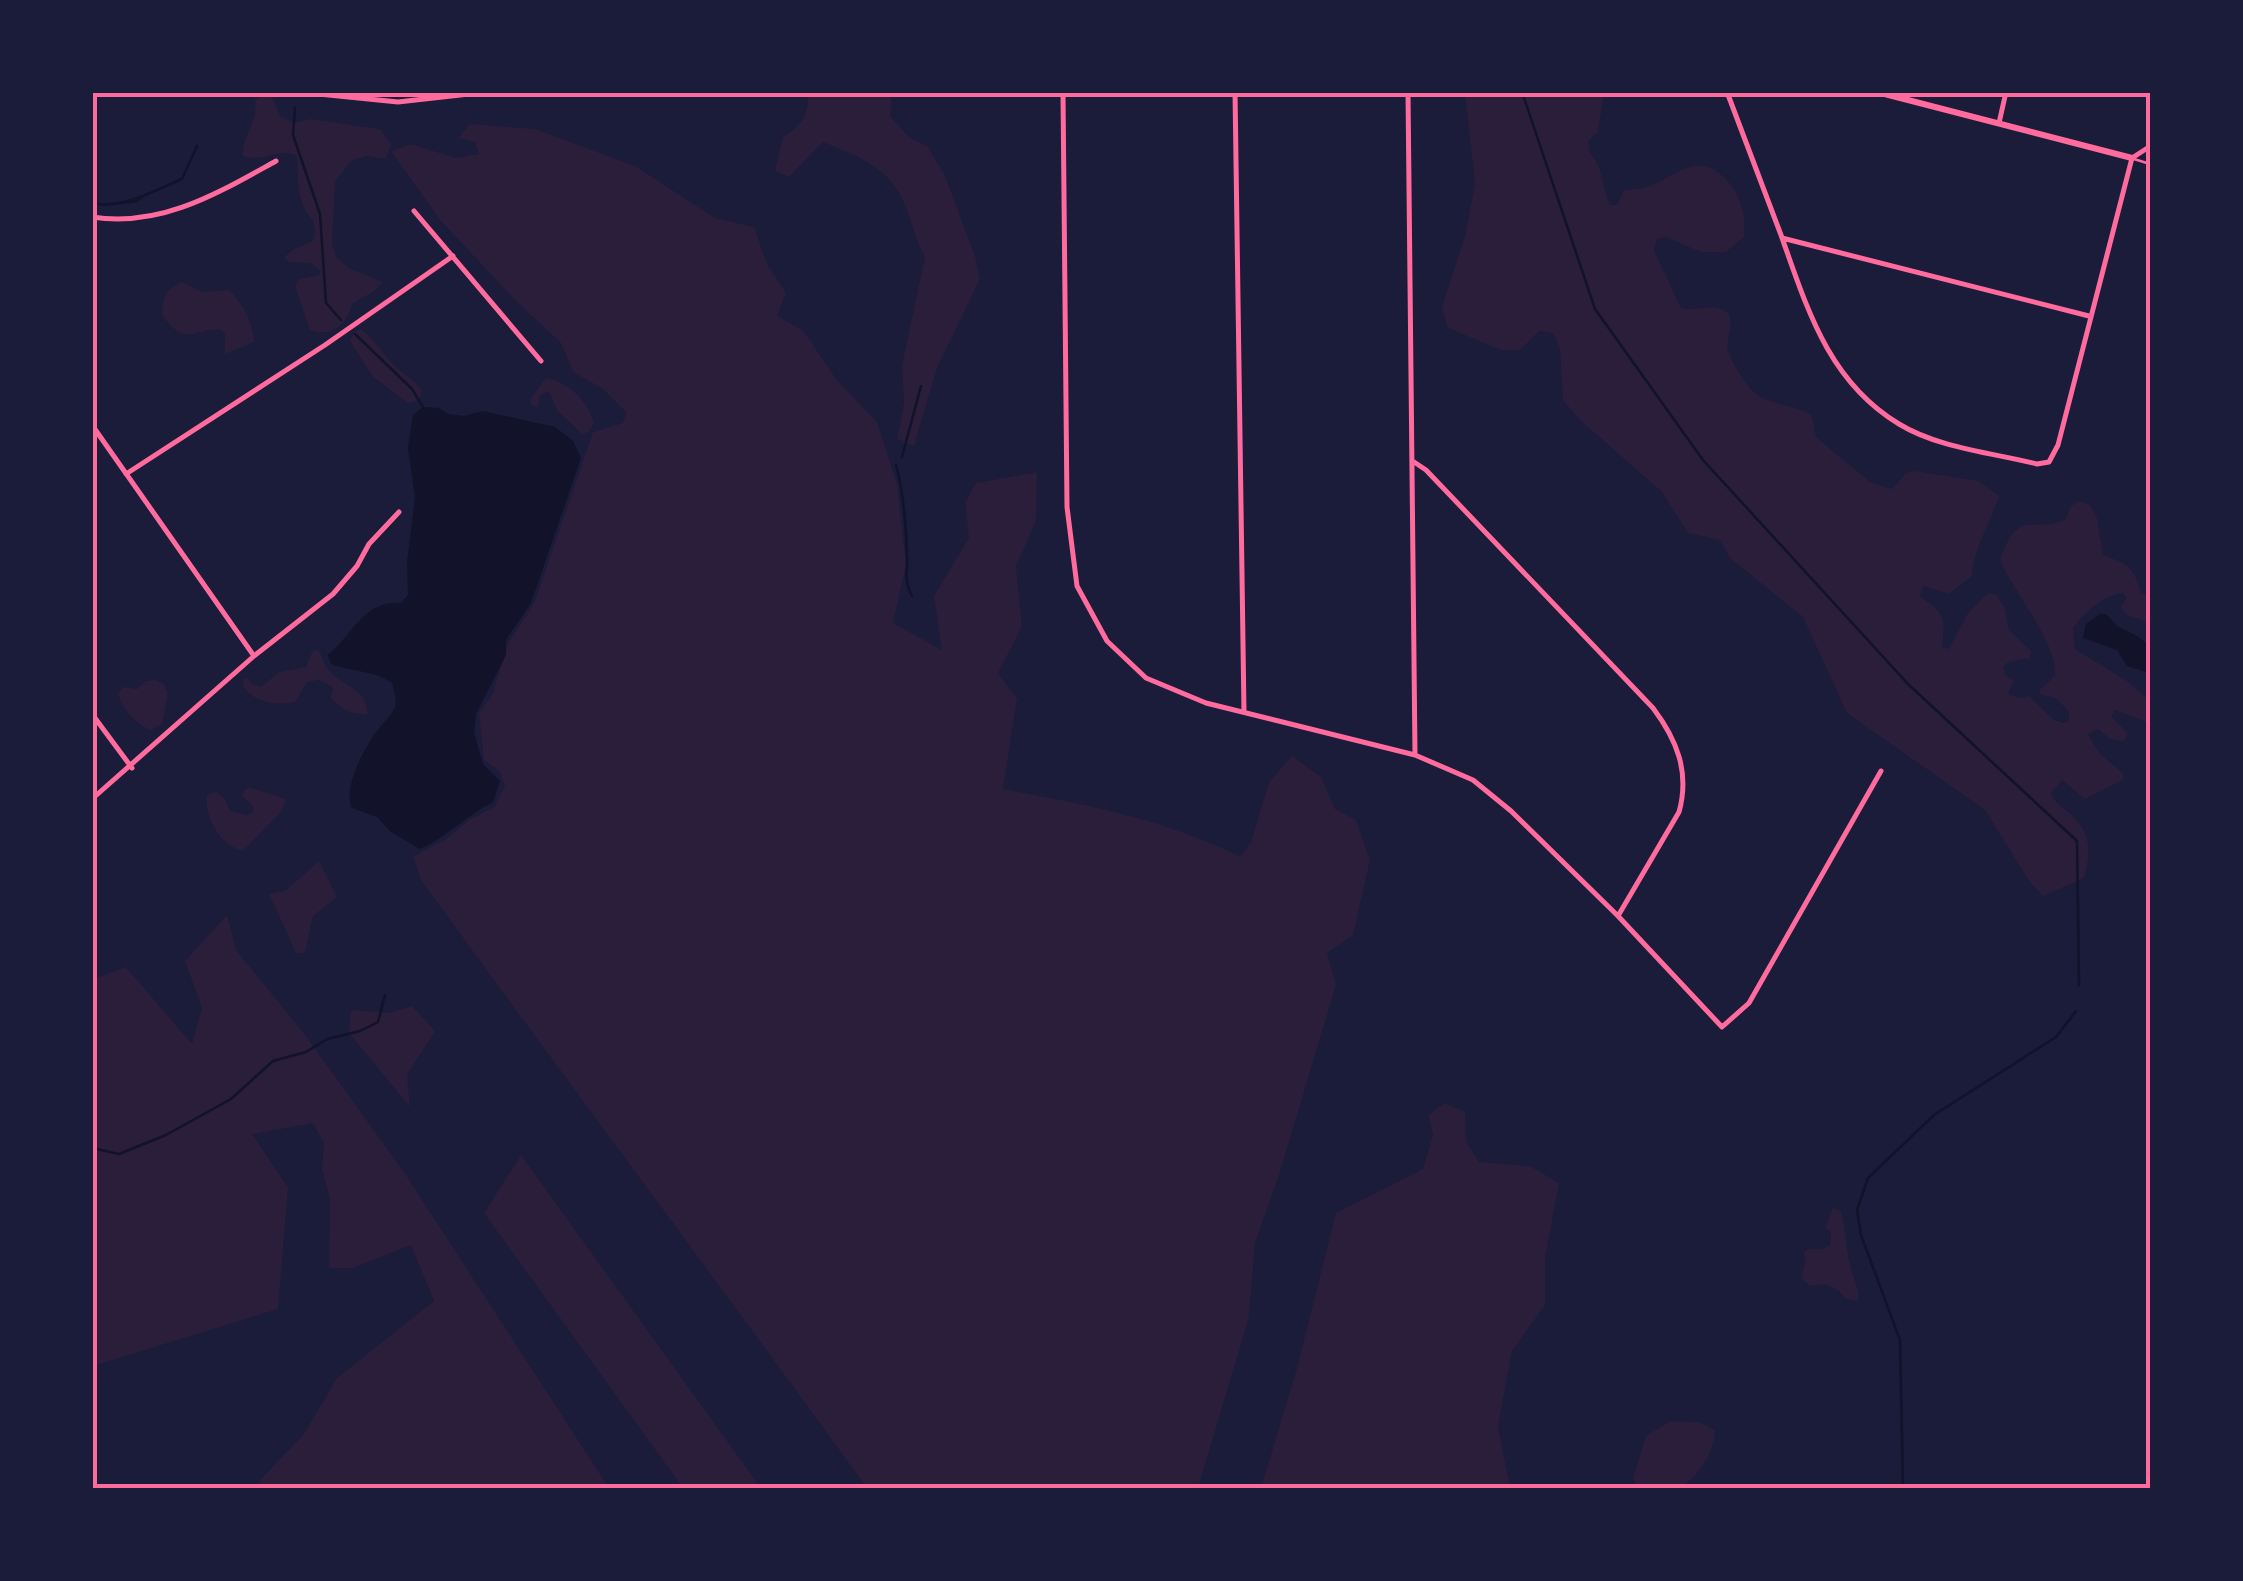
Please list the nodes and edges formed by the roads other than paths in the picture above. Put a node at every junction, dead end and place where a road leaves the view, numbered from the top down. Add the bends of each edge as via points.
1 (299, 92) edge
2 (488, 92) edge
3 (1063, 92) edge
4 (1235, 92) edge
5 (1408, 92) edge
6 (1727, 92) edge
7 (1877, 92) edge
8 (2006, 92) edge
9 (1998, 123) junction
10 (2150, 142) edge
11 (2132, 158) junction
12 (276, 161) dead end
13 (2150, 164) edge
14 (414, 211) dead end
15 (92, 217) edge
16 (1782, 238) junction
17 (453, 256) junction
18 (2090, 317) junction
19 (541, 361) dead end
20 (92, 426) edge
21 (1414, 462) junction
22 (126, 474) junction
23 (399, 512) dead end
24 (254, 656) junction
25 (1244, 712) junction
26 (92, 714) edge
27 (1415, 756) junction
28 (132, 768) junction
29 (1881, 771) dead end
30 (92, 799) edge
31 (1618, 916) junction

1 - 2 street via 398,102
3 - 25 street via 1067,507 1077,586 1107,641 1146,678
4 - 25 street
5 - 21 street
6 - 16 street
7 - 9 street
8 - 9 street
9 - 11 street
10 - 11 street
11 - 13 lane
11 - 18 street
12 - 15 street via 169,214
14 - 17 street
16 - 18 street
16 - 18 street via 1829,356 1876,408 1930,438 2049,462
17 - 19 street
17 - 22 street
20 - 22 street
21 - 27 street
21 - 31 street via 1670,731 1684,793 1670,830
22 - 24 street
23 - 24 street via 332,594
24 - 28 street
25 - 27 street
26 - 28 street
27 - 31 street via 1486,790
28 - 30 street
29 - 31 street via 1749,1003 1722,1027

